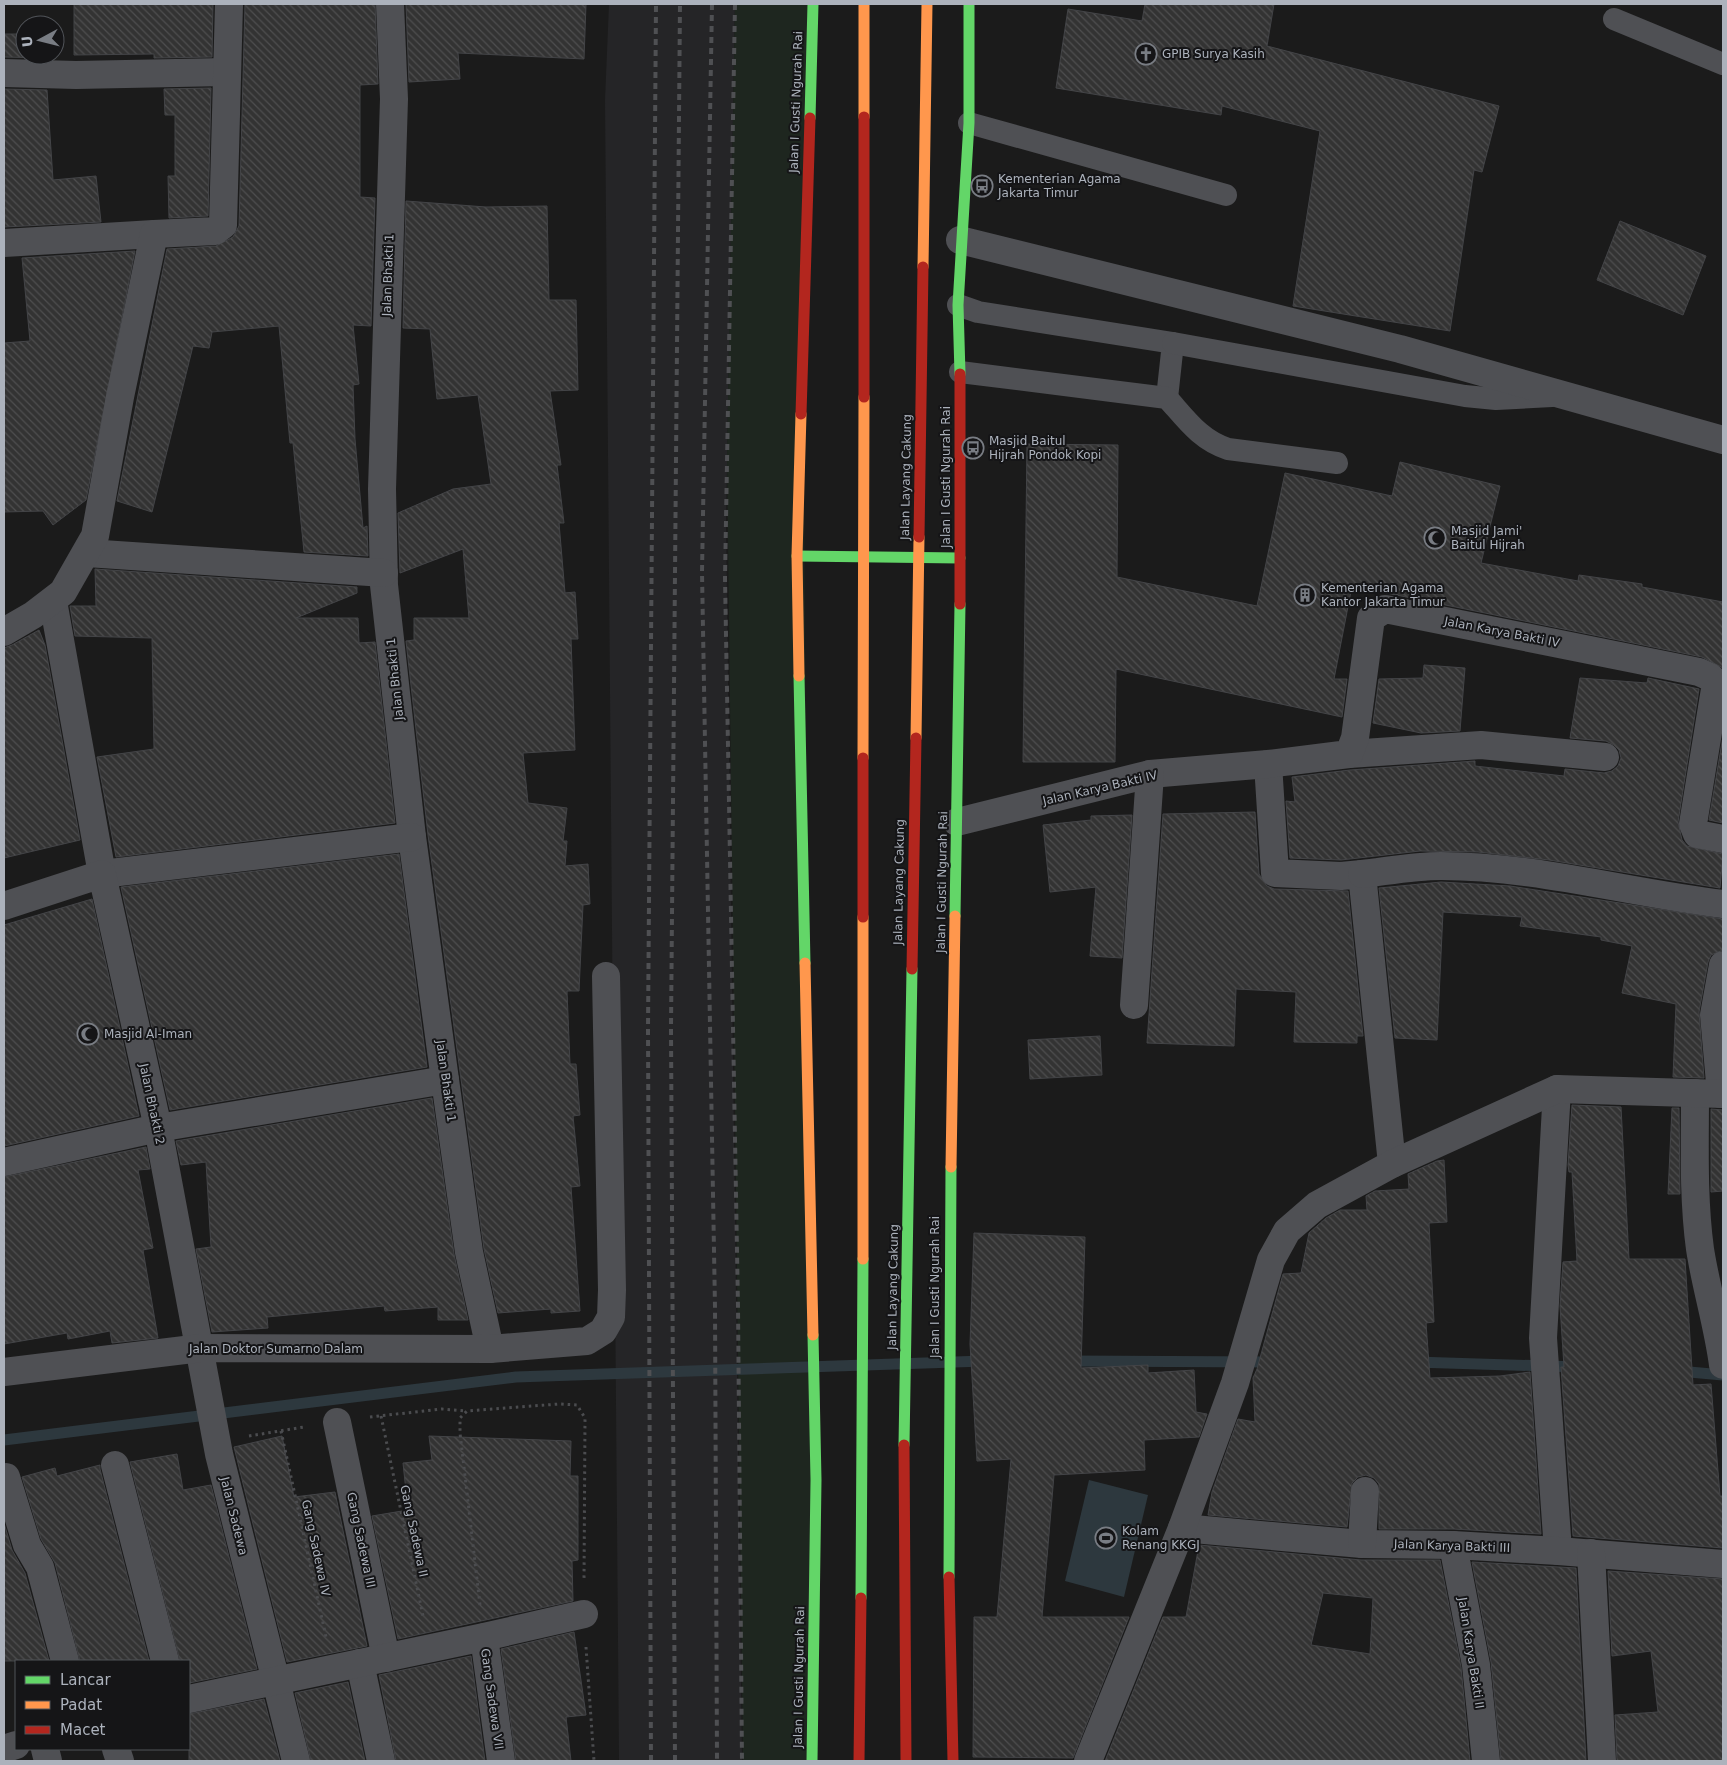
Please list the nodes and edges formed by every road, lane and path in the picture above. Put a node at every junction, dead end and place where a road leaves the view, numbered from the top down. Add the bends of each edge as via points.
1 (229, 4) edge
2 (390, 4) edge
3 (813, 4) edge
4 (864, 4) edge
5 (927, 4) edge
6 (969, 4) edge
7 (1614, 19) dead end
8 (1723, 64) edge
9 (226, 72) junction
10 (4, 73) edge
11 (969, 123) junction
12 (1226, 195) dead end
13 (154, 234) junction
14 (960, 240) junction
15 (4, 243) edge
16 (958, 305) junction
17 (1173, 343) junction
18 (960, 372) junction
19 (1567, 396) junction
20 (1167, 398) junction
21 (1723, 440) edge
22 (1337, 463) dead end
23 (87, 553) junction
24 (797, 556) junction
25 (960, 558) junction
26 (384, 573) junction
27 (52, 601) junction
28 (4, 632) edge
29 (1349, 754) junction
30 (1605, 757) dead end
31 (1268, 764) junction
32 (1150, 774) junction
33 (957, 822) junction
34 (412, 837) junction
35 (1723, 839) edge
36 (102, 874) junction
37 (1362, 874) junction
38 (1723, 904) edge
39 (4, 906) edge
40 (1723, 965) edge
41 (606, 976) dead end
42 (1134, 1005) dead end
43 (445, 1080) junction
44 (1557, 1089) junction
45 (1695, 1093) junction
46 (1722, 1094) edge
47 (158, 1128) junction
48 (4, 1162) edge
49 (1392, 1164) junction
50 (200, 1348) junction
51 (490, 1349) junction
52 (1723, 1361) edge
53 (4, 1372) edge
54 (381, 1416) dead end
55 (337, 1422) dead end
56 (282, 1431) dead end
57 (115, 1465) dead end
58 (6, 1477) dead end
59 (1365, 1491) dead end
60 (1182, 1528) junction
61 (1362, 1544) junction
62 (1453, 1545) junction
63 (1558, 1551) junction
64 (1591, 1553) junction
65 (1723, 1564) edge
66 (584, 1614) junction
67 (484, 1637) junction
68 (430, 1649) junction
69 (66, 1660) edge
70 (165, 1660) edge
71 (373, 1661) junction
72 (333, 1669) junction
73 (274, 1682) junction
74 (190, 1699) edge
75 (296, 1761) edge
76 (381, 1761) edge
77 (501, 1761) edge
78 (594, 1761) edge
79 (812, 1761) edge
80 (859, 1761) edge
81 (906, 1761) edge
82 (953, 1761) edge
83 (1088, 1761) edge
84 (1486, 1761) edge
85 (1602, 1761) edge

1 - 9 street
2 - 26 street, Jalan Bhakti 1 via 394,99 382,489
3 - 24 main road, Jalan I Gusti Ngurah Rai
4 - 80 main road via 863,1467
5 - 81 main road, Jalan Layang Cakung via 904,1474
6 - 11 main road, Jalan I Gusti Ngurah Rai
7 - 8 lane
9 - 10 street
9 - 13 street via 223,225 215,231
11 - 12 lane
11 - 14 main road, Jalan I Gusti Ngurah Rai
13 - 15 street
13 - 23 street via 95,536
14 - 16 main road, Jalan I Gusti Ngurah Rai
14 - 19 street via 1400,349
16 - 17 lane via 978,312
16 - 18 main road, Jalan I Gusti Ngurah Rai
17 - 19 lane via 1465,396 1496,399
17 - 20 lane
18 - 20 lane
18 - 25 main road, Jalan I Gusti Ngurah Rai
19 - 21 street
20 - 22 lane via 1212,444 1228,449
23 - 26 street
23 - 27 street via 63,592
24 - 25 main road
24 - 79 main road, Jalan I Gusti Ngurah Rai via 816,1480
25 - 33 main road, Jalan I Gusti Ngurah Rai
26 - 34 street, Jalan Bhakti 1
27 - 28 street
27 - 36 street, Jalan Bhakti 2
29 - 30 street via 1481,745
29 - 31 street, Jalan Karya Bakti IV
29 - 35 street, Jalan Karya Bakti IV via 1355,738 1371,618 1385,609 1699,672 1716,683 1693,824 1697,834
31 - 32 street, Jalan Karya Bakti IV
31 - 37 street via 1276,873
32 - 33 street, Jalan Karya Bakti IV
32 - 42 street
33 - 82 main road, Jalan I Gusti Ngurah Rai via 948,1215
34 - 36 street
34 - 43 street, Jalan Bhakti 1
36 - 39 street
36 - 47 street, Jalan Bhakti 2
37 - 38 street via 1440,866 1498,870
37 - 49 street
40 - 46 street via 1714,1015
41 - 51 street, Jalan Doktor Sumarno Dalam via 610,1317 603,1331 587,1341
43 - 47 street
43 - 51 street, Jalan Bhakti 1 via 469,1252
44 - 45 street
44 - 49 street
44 - 63 street via 1543,1338
45 - 46 street
45 - 52 street via 1694,1175 1698,1231
47 - 48 street
47 - 50 street, Jalan Bhakti 2
49 - 60 street via 1317,1205 1287,1230 1271,1260 1235,1384
50 - 51 street, Jalan Doktor Sumarno Dalam
50 - 53 street, Jalan Doktor Sumarno Dalam
50 - 73 street, Jalan Sadewa via 219,1454
54 - 68 path, Gang Sadewa II
55 - 71 street, Gang Sadewa III
56 - 72 path, Gang Sadewa IV
57 - 70 street
58 - 69 street via 27,1545 40,1567
59 - 61 street
60 - 61 street, Jalan Karya Bakti III
60 - 83 street
61 - 62 street, Jalan Karya Bakti III
62 - 63 street, Jalan Karya Bakti III
62 - 84 street, Jalan Karya Bakti II via 1476,1665
63 - 64 street, Jalan Karya Bakti III
64 - 65 street, Jalan Karya Bakti III
64 - 85 street
66 - 67 street
66 - 67 path via 585,1418 577,1405 467,1411 460,1418 460,1433
66 - 78 path
67 - 68 street
67 - 77 street, Gang Sadewa VII
68 - 71 street
71 - 72 street
71 - 76 street, Gang Sadewa III
72 - 73 street
73 - 74 street
73 - 75 street, Jalan Sadewa

